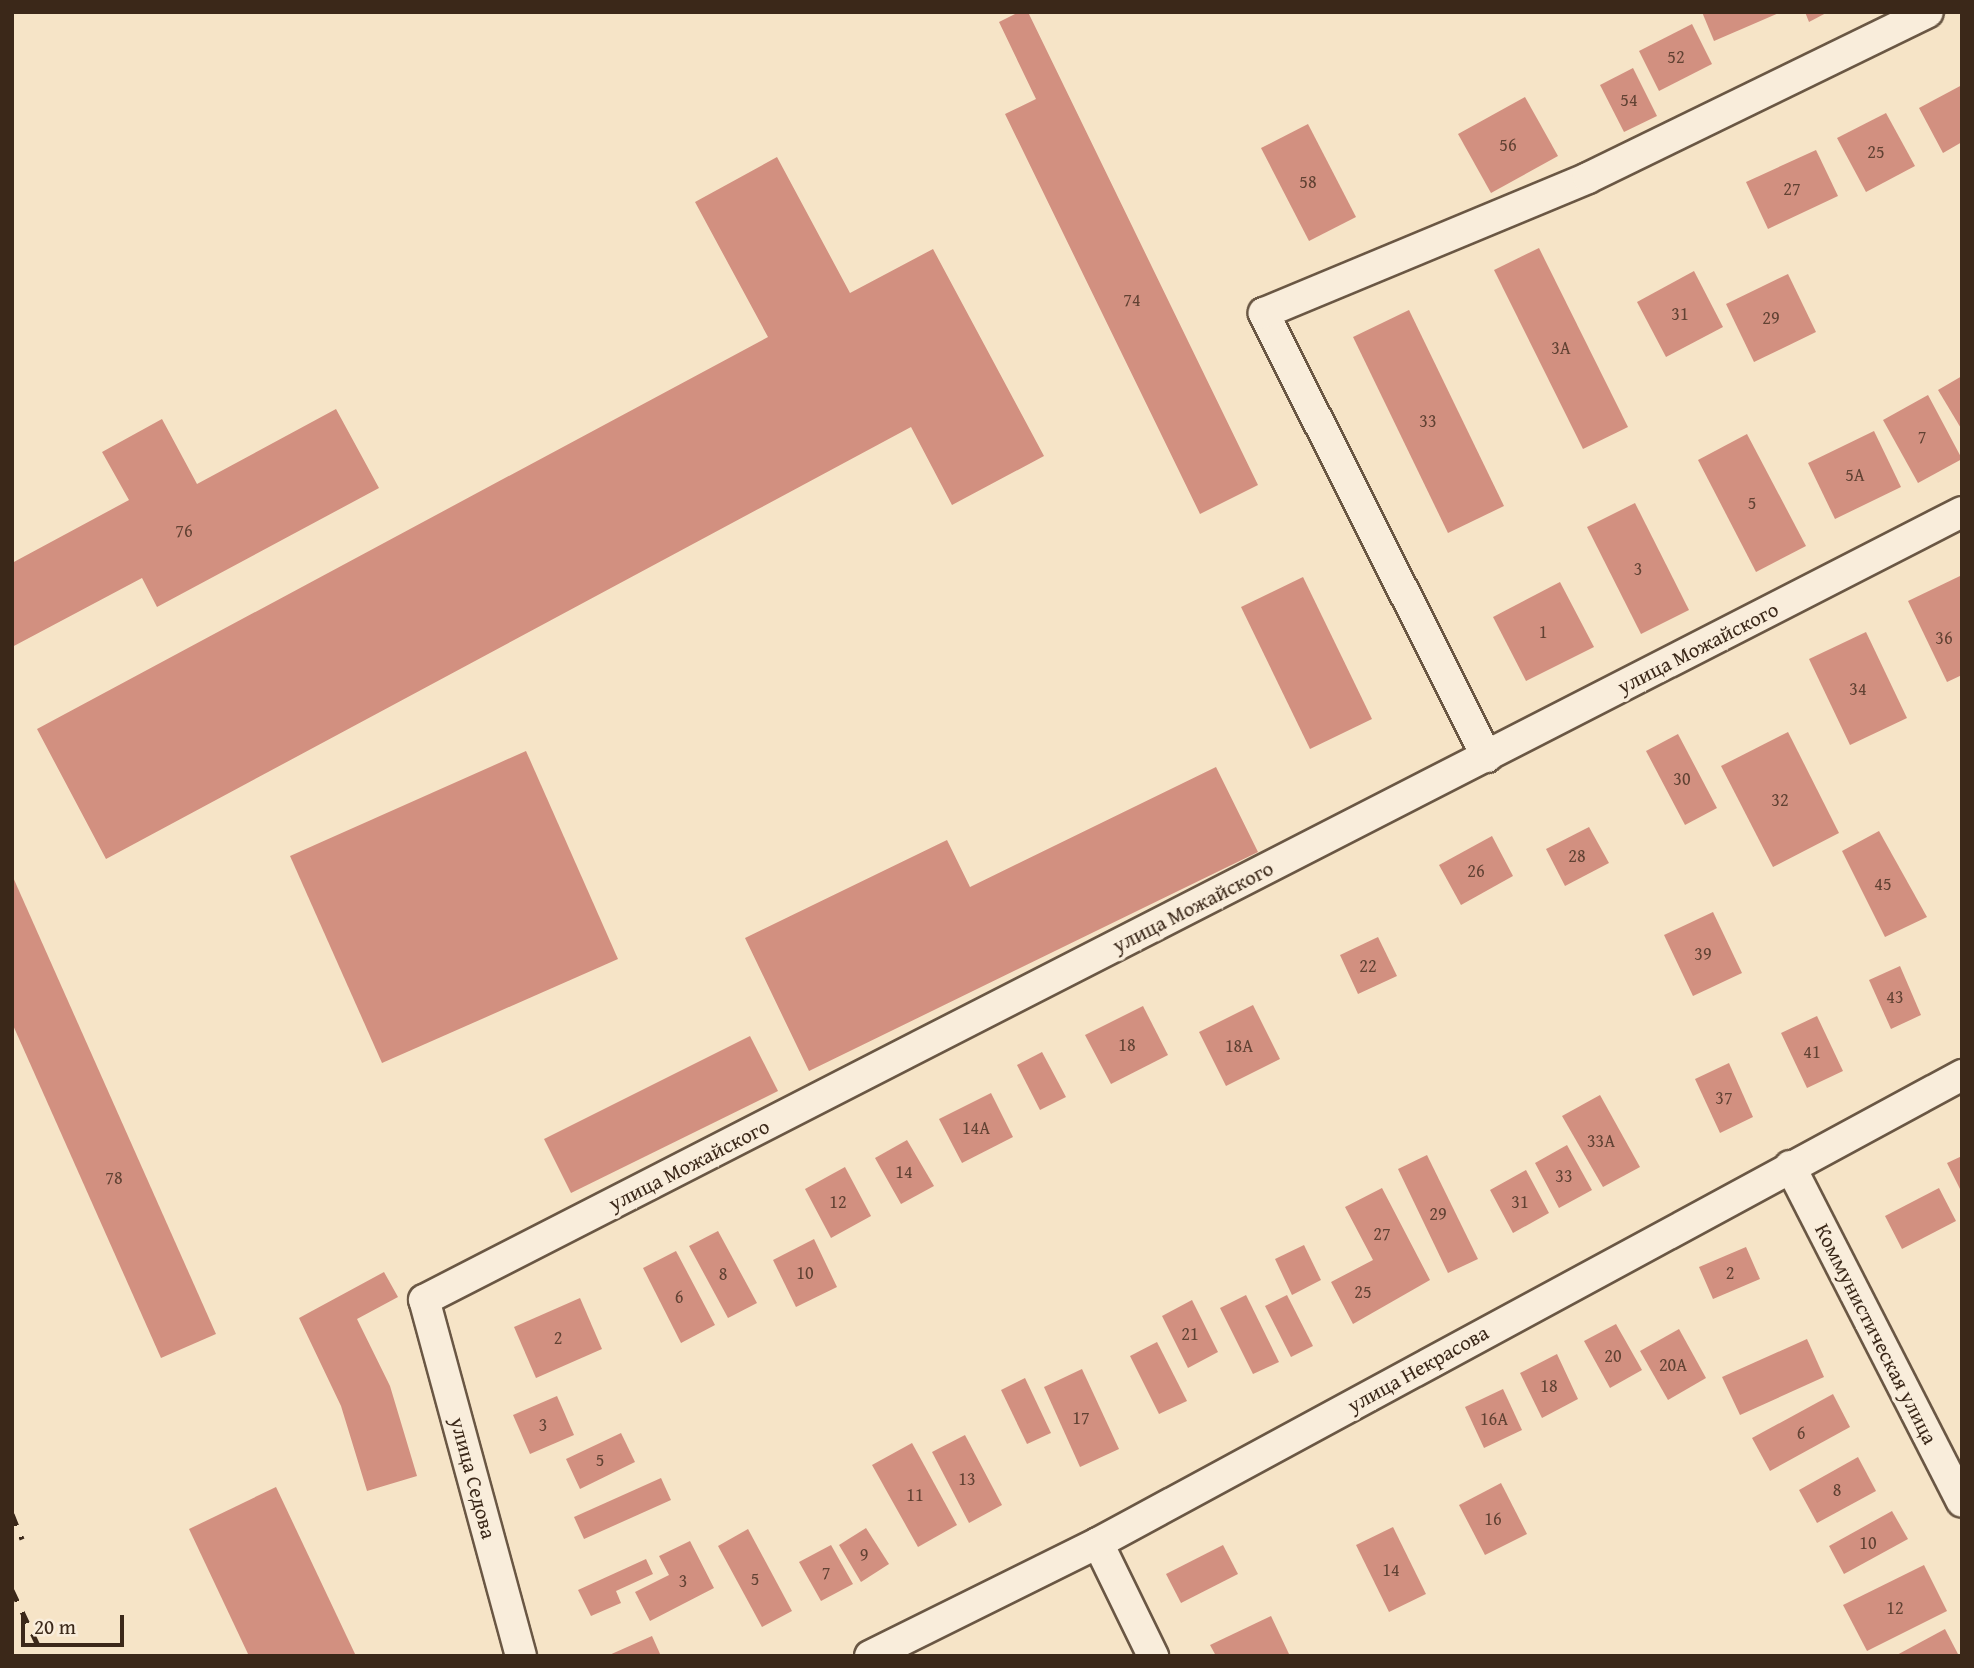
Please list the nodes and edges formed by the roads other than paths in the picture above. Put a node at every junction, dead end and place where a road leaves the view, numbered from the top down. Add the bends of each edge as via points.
1 (1928, 12) edge
2 (1962, 512) edge
3 (1487, 757) junction
4 (1962, 1075) edge
5 (1790, 1166) junction
6 (424, 1300) joint
7 (1962, 1503) edge
8 (1098, 1543) junction
9 (521, 1656) edge
10 (870, 1656) edge
11 (1153, 1656) edge

1 - 3 street via 1588,178 1264,313
2 - 3 street, улица Можайского
3 - 6 street, улица Можайского
4 - 5 street, улица Некрасова
5 - 7 street, Коммунистическая улица
5 - 8 street, улица Некрасова
6 - 9 street, улица Седова
8 - 10 street, улица Некрасова
8 - 11 street

